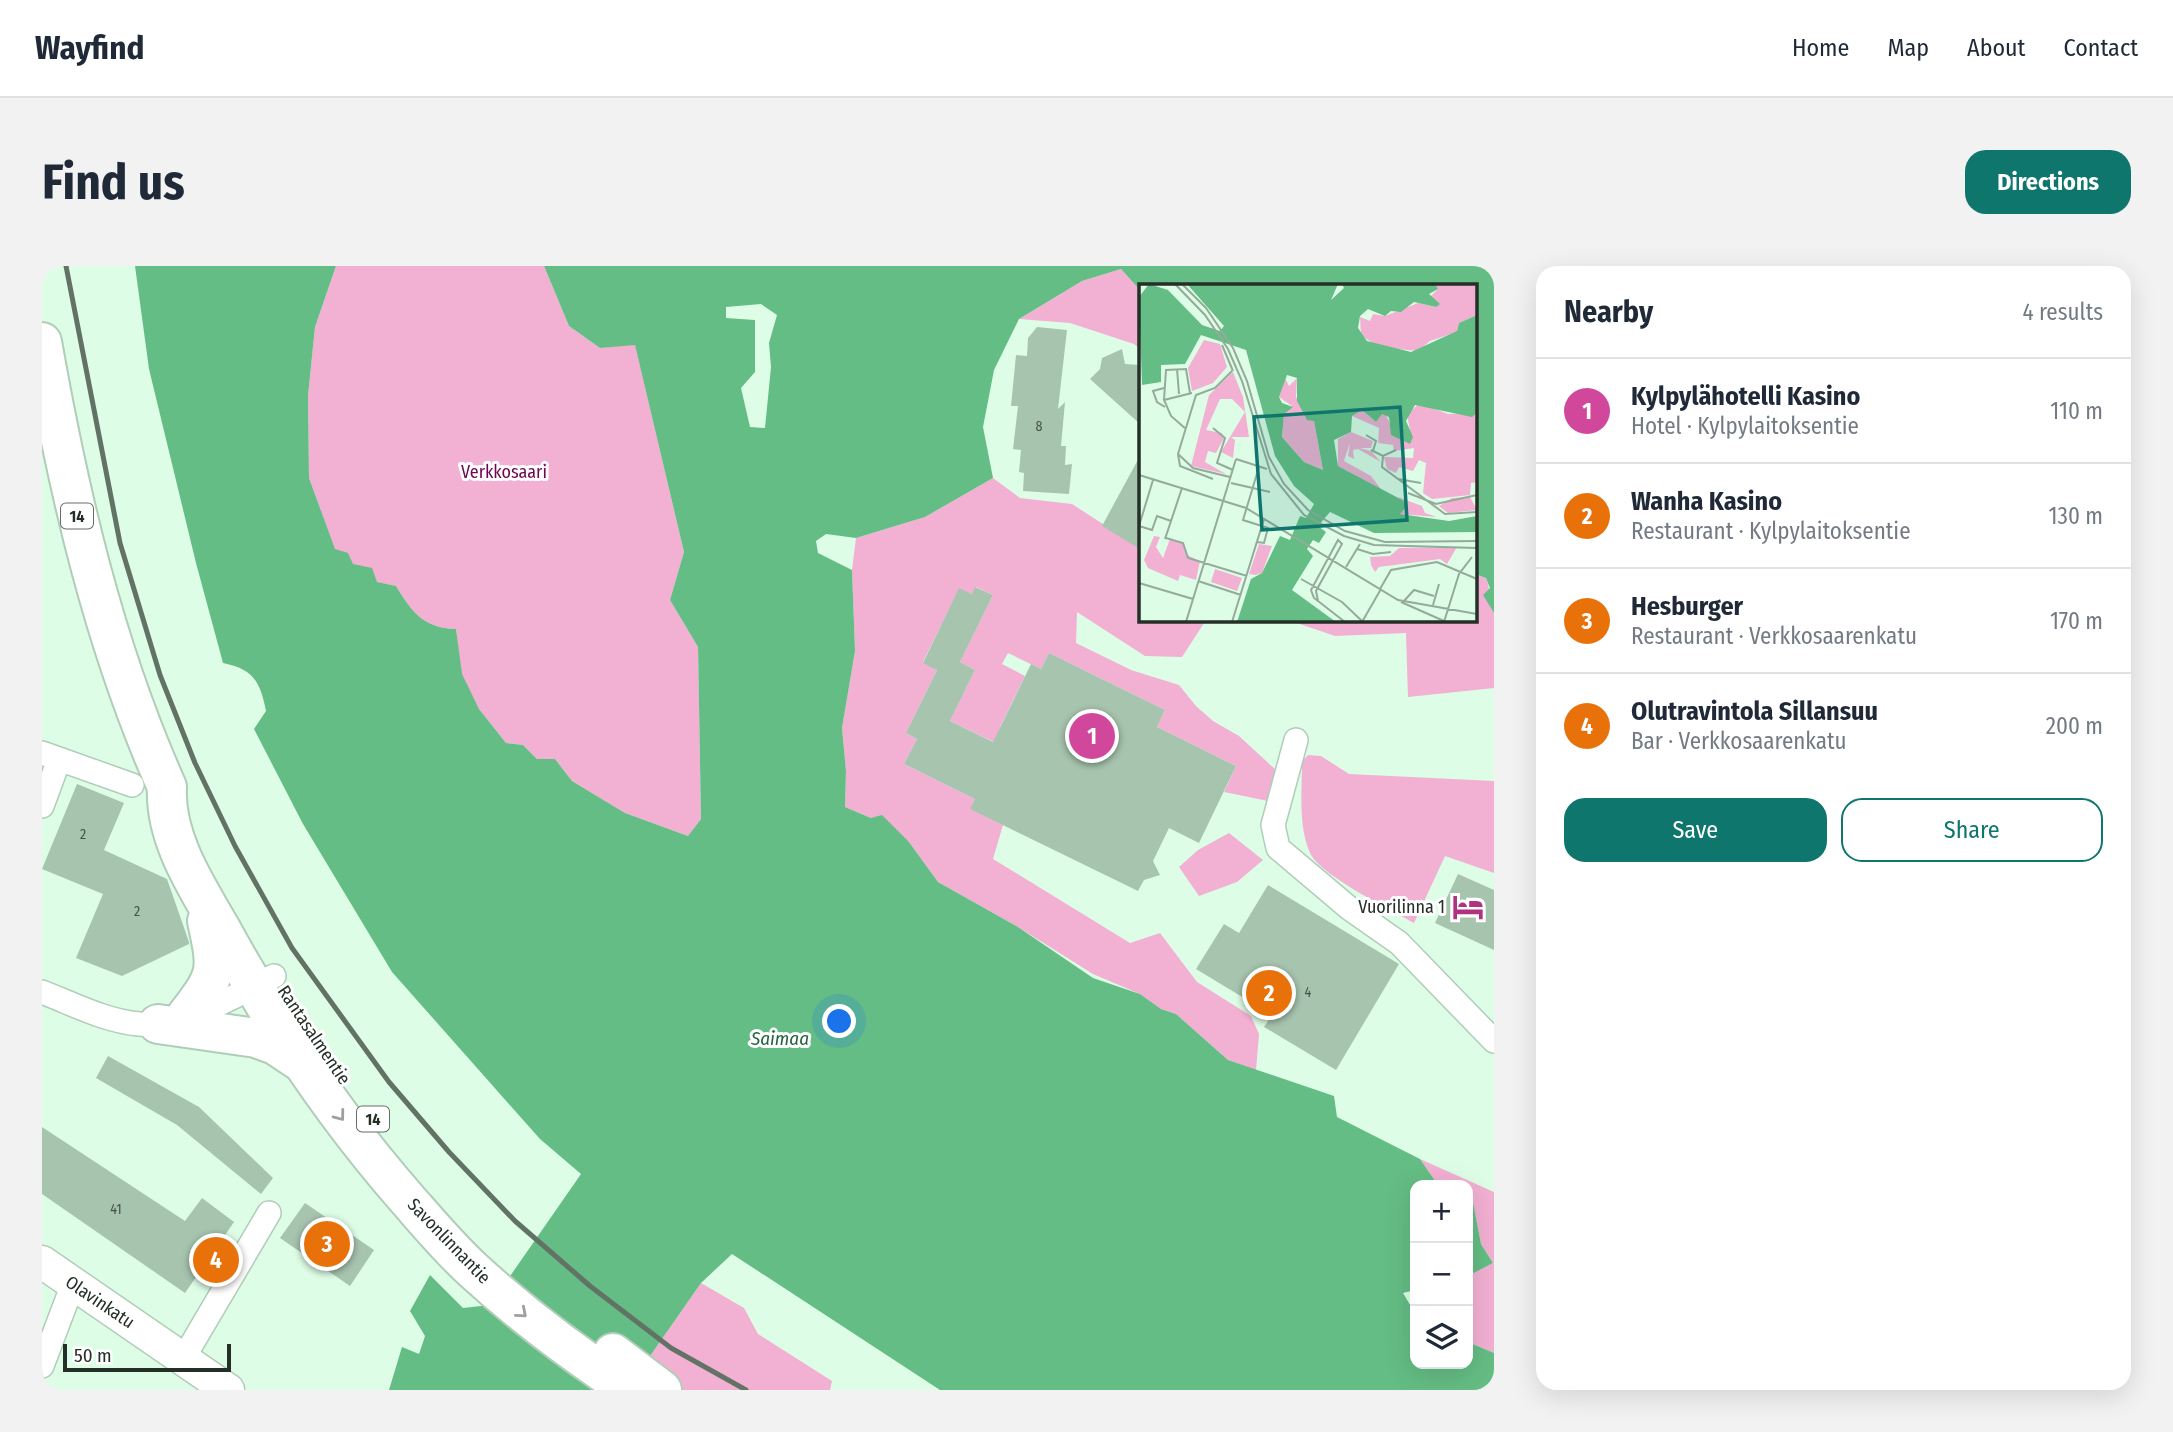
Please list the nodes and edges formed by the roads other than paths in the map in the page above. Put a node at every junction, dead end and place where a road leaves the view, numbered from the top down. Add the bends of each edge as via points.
1 (42, 342) edge
2 (1296, 740) dead end
3 (50, 757) edge
4 (153, 781) junction
5 (42, 806) edge
6 (200, 892) junction
7 (264, 981) junction
8 (42, 992) edge
9 (172, 1020) junction
10 (1494, 1041) edge
11 (299, 1061) junction
12 (269, 1213) dead end
13 (480, 1259) junction
14 (42, 1262) edge
15 (73, 1284) junction
16 (45, 1359) edge
17 (183, 1359) junction
18 (648, 1388) edge
19 (228, 1390) edge

1 - 4 highway, Rantasalmentie / 14 via 93,580 128,685
2 - 10 street via 1273,825 1278,848 1399,943
3 - 4 street
3 - 5 street
4 - 6 highway, Rantasalmentie / 14
4 - 7 highway, Rantasalmentie / 14 via 186,800
6 - 7 highway, Rantasalmentie / 14
6 - 9 highway via 215,968 208,988
7 - 9 street via 219,1004
7 - 11 highway, Rantasalmentie / 14
7 - 13 highway, Rantasalmentie / 14 via 295,1009
8 - 9 street via 112,1019 140,1024
9 - 11 highway via 256,1038
11 -> 13 highway, Savonlinnantie / 14 via 389,1177
12 - 17 street
13 - 18 highway, Savonlinnantie / 14 via 530,1320
14 - 15 main road, Olavinkatu
15 - 16 street
15 - 17 main road, Olavinkatu
17 - 19 main road, Olavinkatu

